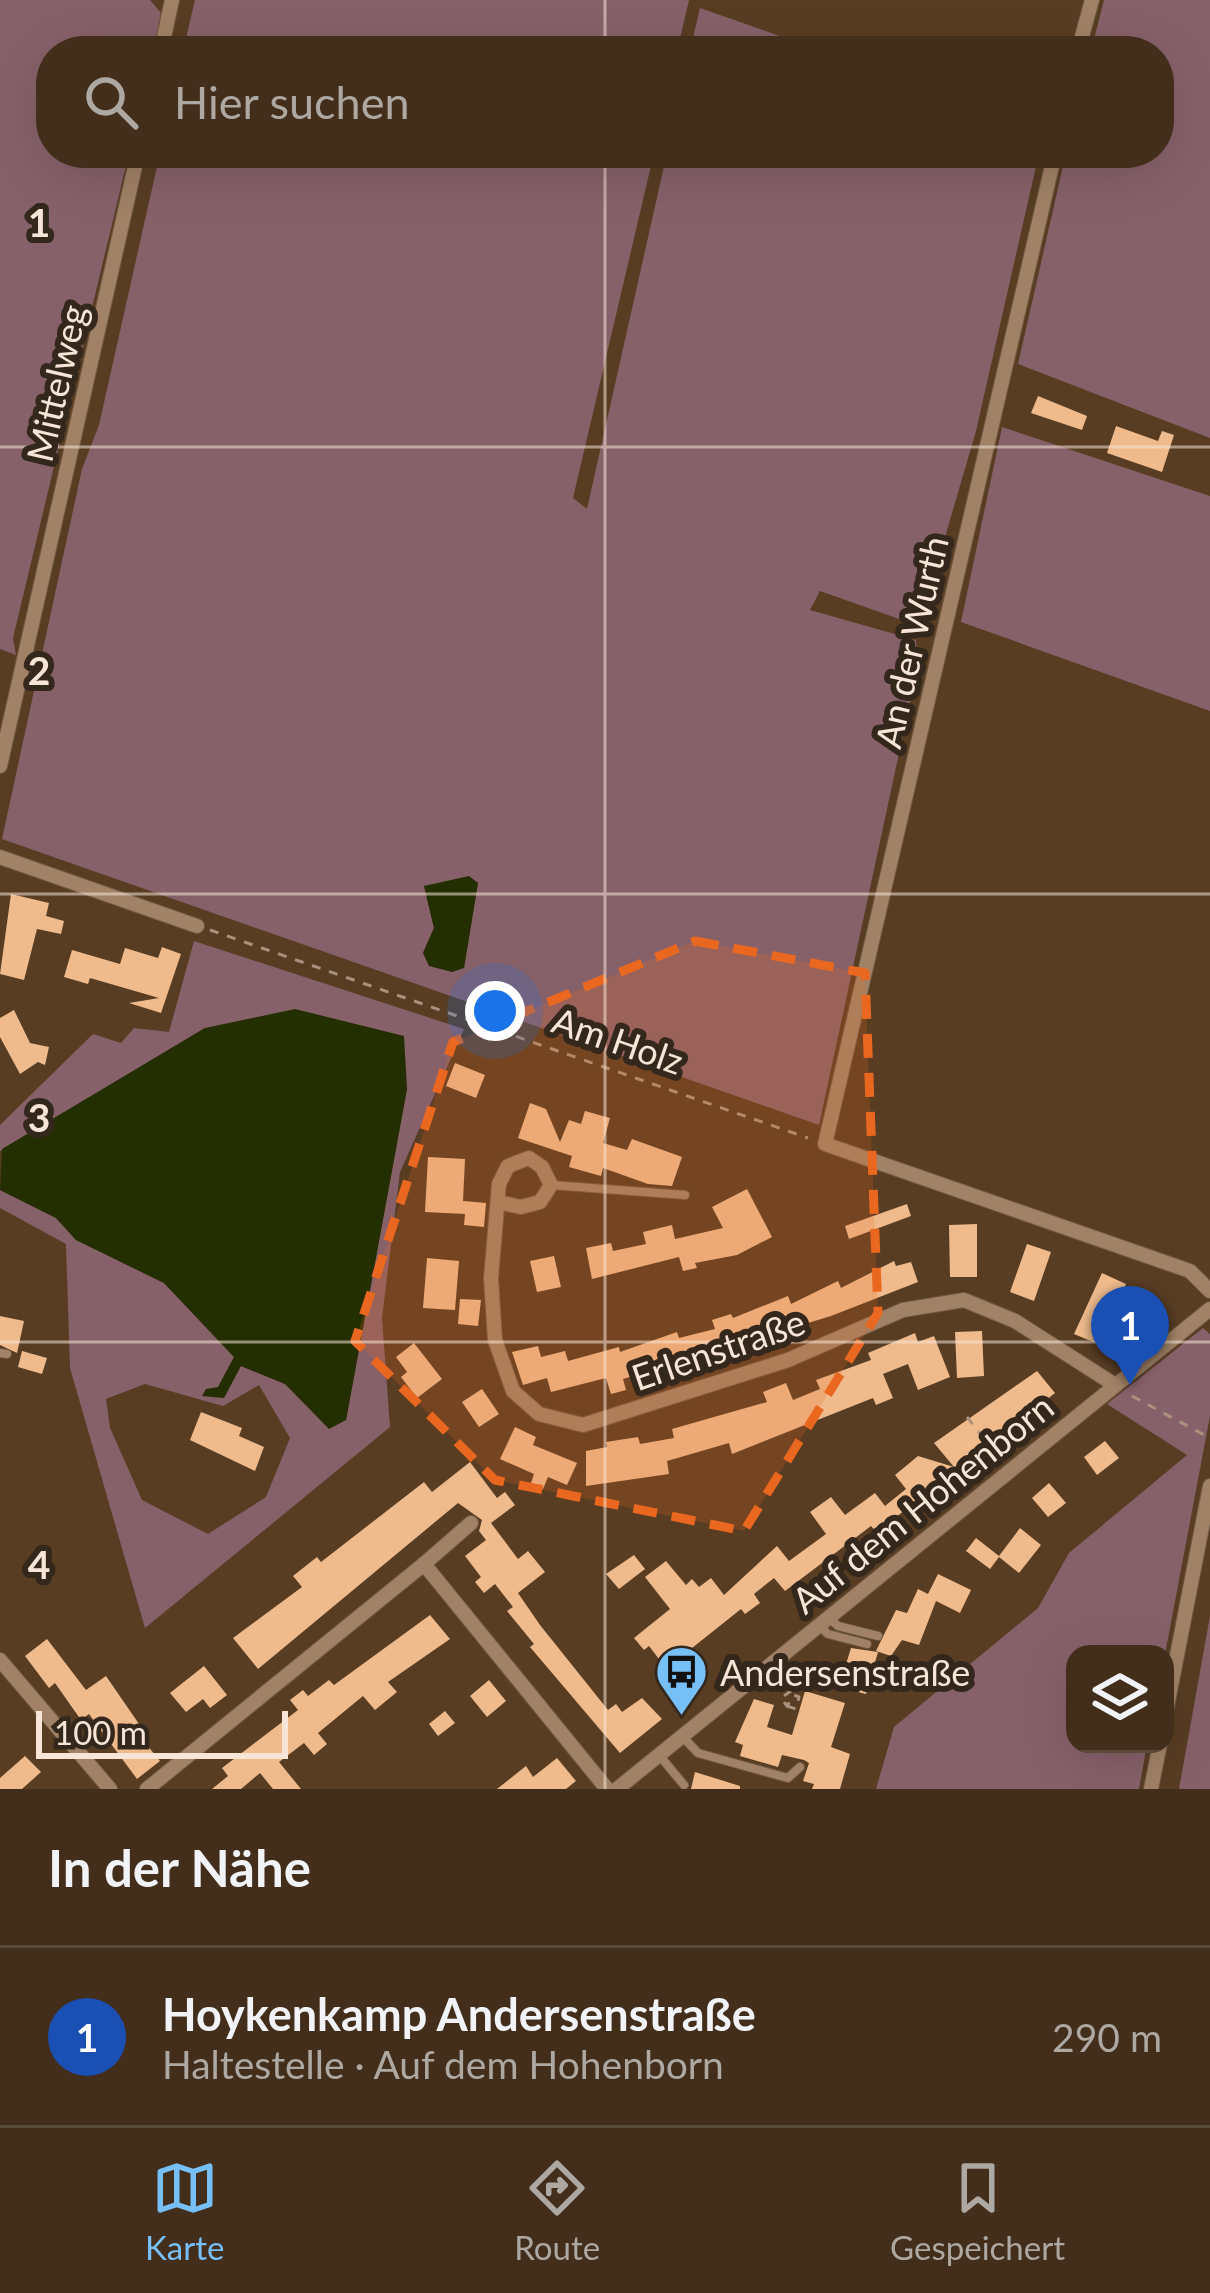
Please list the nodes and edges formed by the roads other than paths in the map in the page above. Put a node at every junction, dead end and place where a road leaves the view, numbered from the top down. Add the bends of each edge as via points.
1 (172, 0) edge
2 (1092, 0) edge
3 (164, 36) edge
4 (1082, 36) edge
5 (135, 168) edge
6 (1052, 168) edge
7 (0, 763) edge
8 (0, 857) edge
9 (197, 926) road end
10 (551, 1185) junction
11 (685, 1195) dead end
12 (502, 1203) junction
13 (1210, 1292) edge
14 (1210, 1309) edge
15 (1115, 1385) junction
16 (1210, 1486) edge
17 (471, 1522) dead end
18 (424, 1564) junction
19 (824, 1622) junction
20 (878, 1636) dead end
21 (867, 1644) dead end
22 (774, 1662) junction
23 (2, 1666) edge
24 (1174, 1671) edge
25 (853, 1685) dead end
26 (682, 1736) junction
27 (1158, 1753) edge
28 (658, 1755) junction
29 (800, 1767) dead end
30 (684, 1785) dead end
31 (110, 1789) edge
32 (147, 1789) edge
33 (607, 1789) edge
34 (617, 1789) edge
35 (1151, 1789) edge

1 - 3 street
2 - 4 street
5 - 7 street, Mittelweg
6 - 13 street, An der Wurth via 825,1144 1190,1270
8 - 9 street
10 - 11 lane
10 - 12 street via 540,1202
10 - 12 street, Erlenstraße via 530,1158 508,1166 499,1184
12 - 15 street, Erlenstraße via 491,1279 495,1340 513,1390 539,1414 584,1424 788,1360 903,1310 964,1300 1015,1321
14 - 15 street, Auf dem Hohenborn
15 - 19 street, Auf dem Hohenborn
16 - 24 street
17 - 18 street
18 - 32 street
18 - 33 street
19 - 20 lane
19 - 21 lane via 828,1634
19 - 22 street, Auf dem Hohenborn
22 - 25 lane
22 - 26 street, Auf dem Hohenborn
23 - 31 street
26 - 28 street, Auf dem Hohenborn
26 - 29 lane via 698,1753 788,1778
27 - 35 street
28 - 30 lane
28 - 34 street, Auf dem Hohenborn

